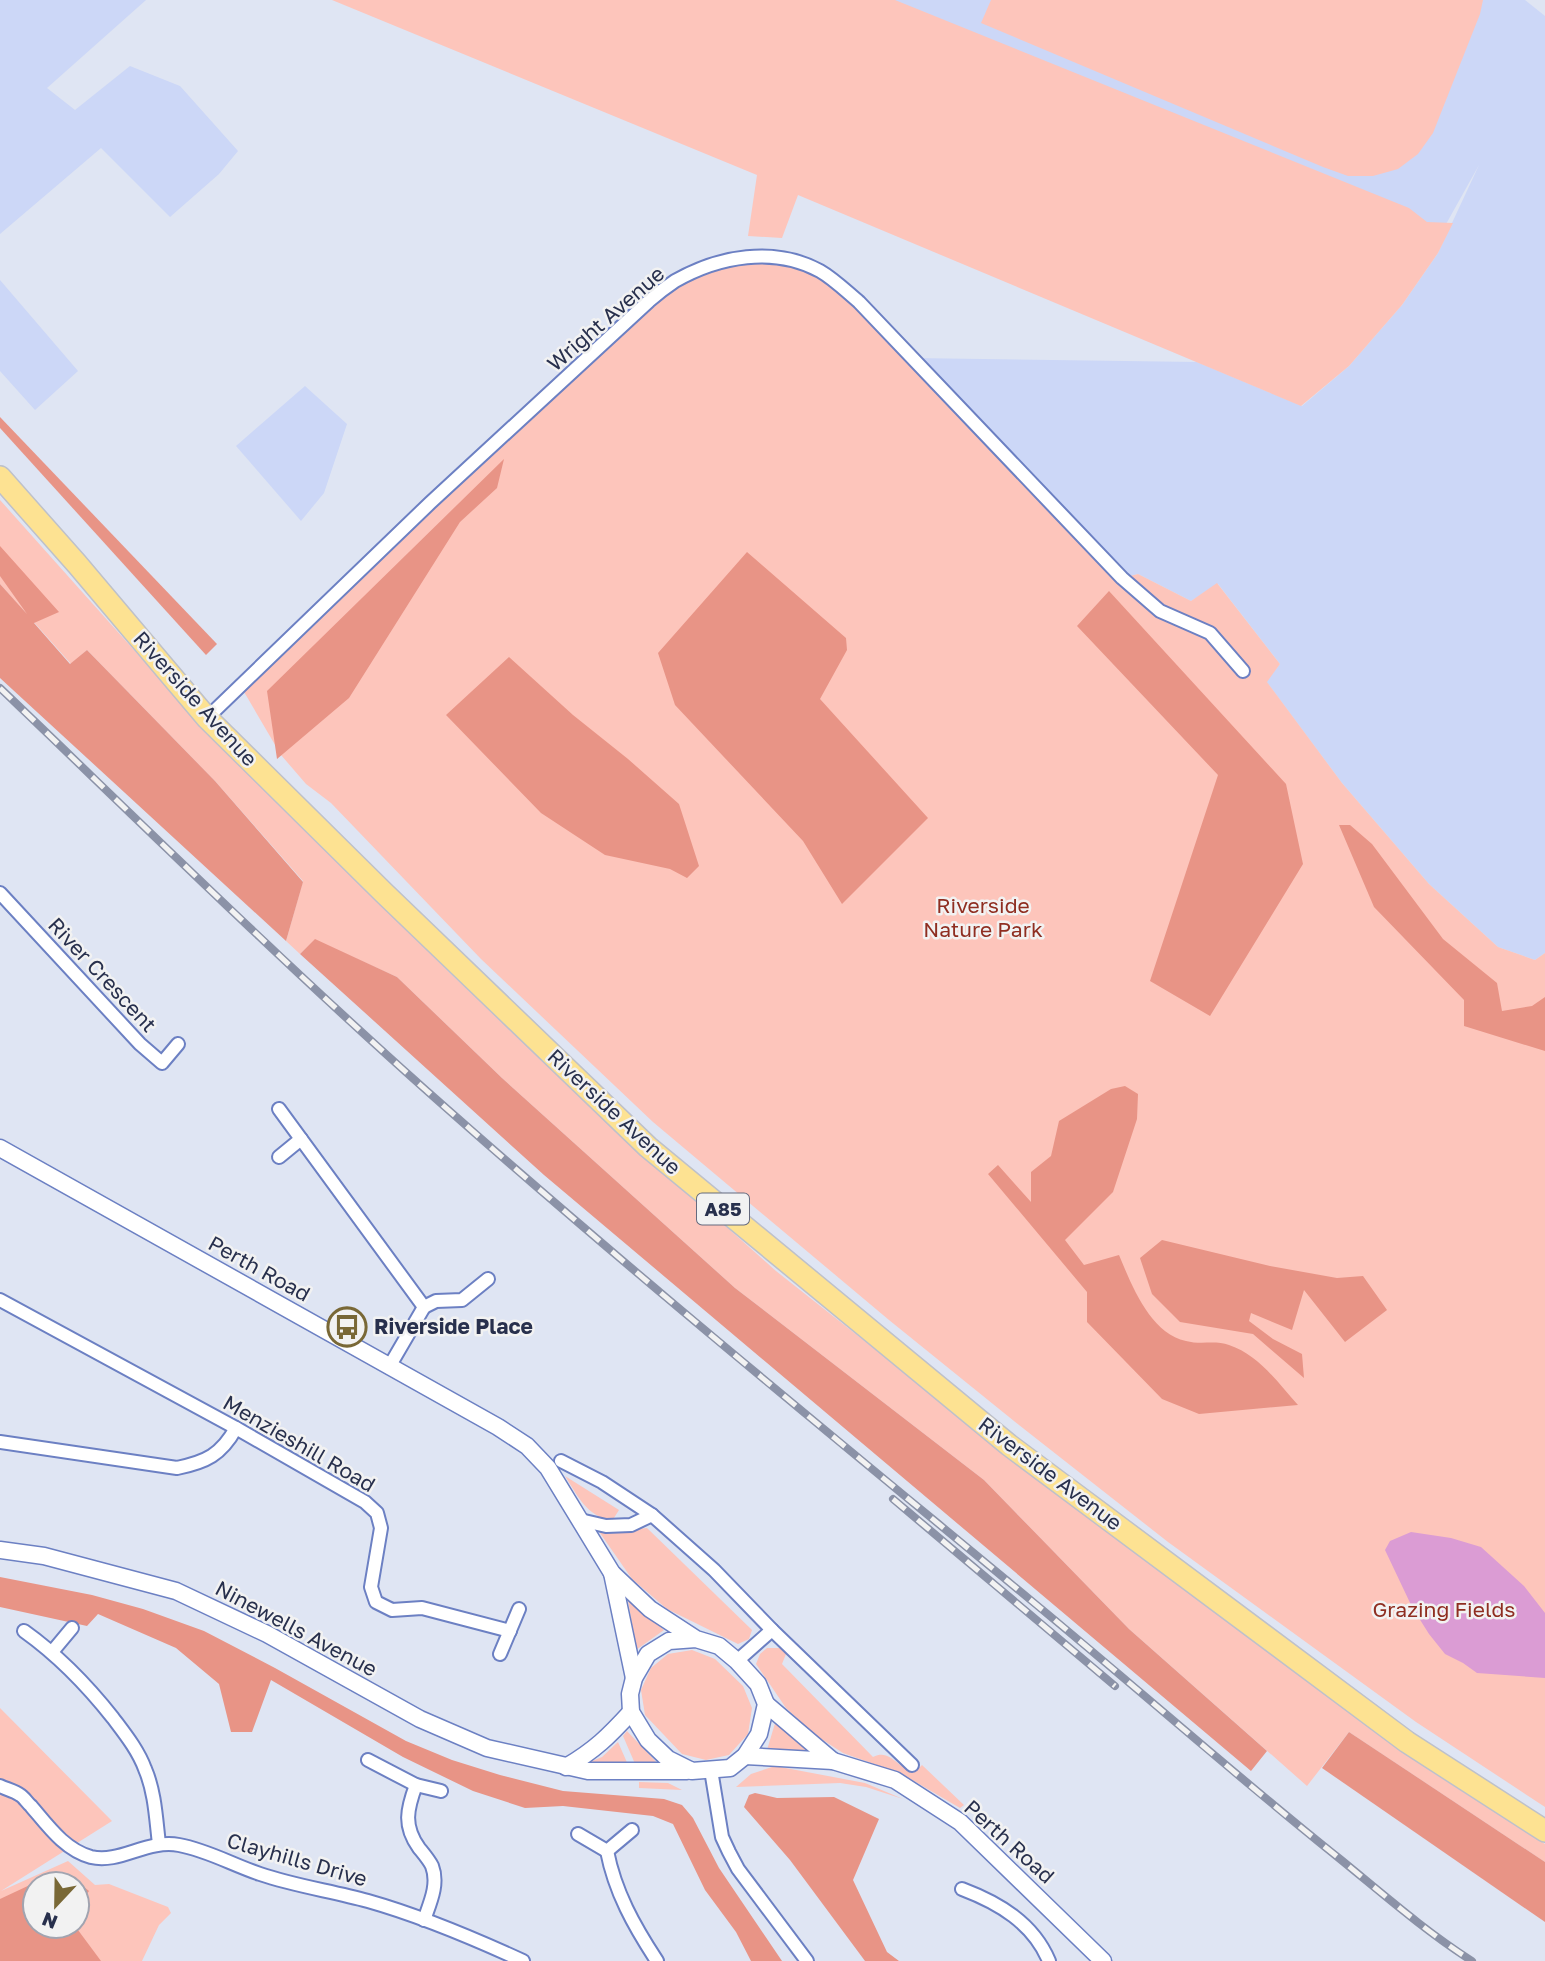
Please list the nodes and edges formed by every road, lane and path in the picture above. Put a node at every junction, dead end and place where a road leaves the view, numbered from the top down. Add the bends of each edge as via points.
1 (0, 477) edge
2 (1243, 671) dead end
3 (207, 719) junction
4 (0, 893) edge
5 (178, 1044) dead end
6 (279, 1109) dead end
7 (301, 1139) junction
8 (0, 1148) edge
9 (279, 1157) dead end
10 (488, 1279) dead end
11 (0, 1300) edge
12 (424, 1307) junction
13 (389, 1367) junction
14 (236, 1428) junction
15 (0, 1442) edge
16 (561, 1461) dead end
17 (652, 1515) junction
18 (580, 1520) junction
19 (0, 1550) edge
20 (612, 1573) junction
21 (519, 1609) dead end
22 (72, 1628) dead end
23 (772, 1630) junction
24 (510, 1631) junction
25 (24, 1632) dead end
26 (696, 1639) junction
27 (52, 1652) junction
28 (500, 1654) dead end
29 (737, 1661) junction
30 (634, 1678) junction
31 (766, 1704) junction
32 (631, 1712) junction
33 (745, 1756) junction
34 (368, 1760) dead end
35 (833, 1760) junction
36 (912, 1765) dead end
37 (566, 1767) junction
38 (711, 1770) junction
39 (692, 1771) junction
40 (416, 1785) junction
41 (0, 1786) edge
42 (441, 1791) dead end
43 (632, 1830) dead end
44 (1545, 1831) edge
45 (578, 1834) dead end
46 (159, 1844) junction
47 (607, 1851) junction
48 (962, 1889) dead end
49 (424, 1920) junction
50 (523, 1961) edge
51 (657, 1961) edge
52 (807, 1961) edge
53 (1049, 1961) edge
54 (1103, 1961) edge

1 - 3 main road, Riverside Avenue / A85
2 - 3 street, Wright Avenue via 1210,633 1160,611 1122,578 859,302 821,272 787,259 758,255 706,266 673,282 649,301 430,503
3 - 44 main road, Riverside Avenue / A85 via 648,1147 1009,1445 1407,1742
4 - 5 street, River Crescent via 140,1044 162,1062
6 - 7 street
7 - 9 street
7 - 12 street
8 - 13 street, Perth Road
10 - 12 street via 462,1300 436,1301
11 - 14 street, Menzieshill Road
12 - 13 street
13 - 18 street, Perth Road via 527,1446 548,1468
14 - 15 street via 215,1455 177,1468
14 - 24 street, Menzieshill Road via 377,1513 381,1528 371,1587 376,1602 392,1610 422,1608
16 - 17 street
17 - 18 street via 631,1525
17 - 23 street
18 - 20 street, Perth Road
19 - 37 street, Ninewells Avenue via 44,1556 176,1591 267,1634 420,1719 487,1748
20 - 26 street, Perth Road via 650,1609
20 - 30 street, Perth Road
21 - 24 street
22 - 27 street
23 - 29 street
23 - 36 street
24 - 28 street
25 - 27 street
26 - 29 street, Perth Road via 719,1646
26 - 30 street via 669,1641 648,1654
27 - 46 street via 128,1738 145,1769
29 - 31 street, Perth Road via 758,1684
30 - 32 street, Perth Road
31 - 33 street via 759,1734
31 - 35 street, Perth Road
32 - 37 street via 590,1752
32 - 39 street via 648,1740 668,1759
33 - 35 street, Perth Road
33 - 38 street, Perth Road via 730,1768
34 - 40 street
35 - 54 street, Perth Road via 895,1780 960,1822
37 - 39 street, Ninewells Avenue
38 - 39 street, Perth Road
38 - 52 street via 722,1837 729,1852
40 - 42 street
40 - 49 street via 407,1823 432,1867 434,1886
41 - 46 street, Clayhills Drive via 19,1794 62,1841 93,1858 113,1858
43 - 47 street
45 - 47 street
46 - 49 street, Clayhills Drive via 195,1848 260,1874
47 - 51 street via 622,1902
48 - 53 street via 1001,1906 1027,1927
49 - 50 street, Clayhills Drive

